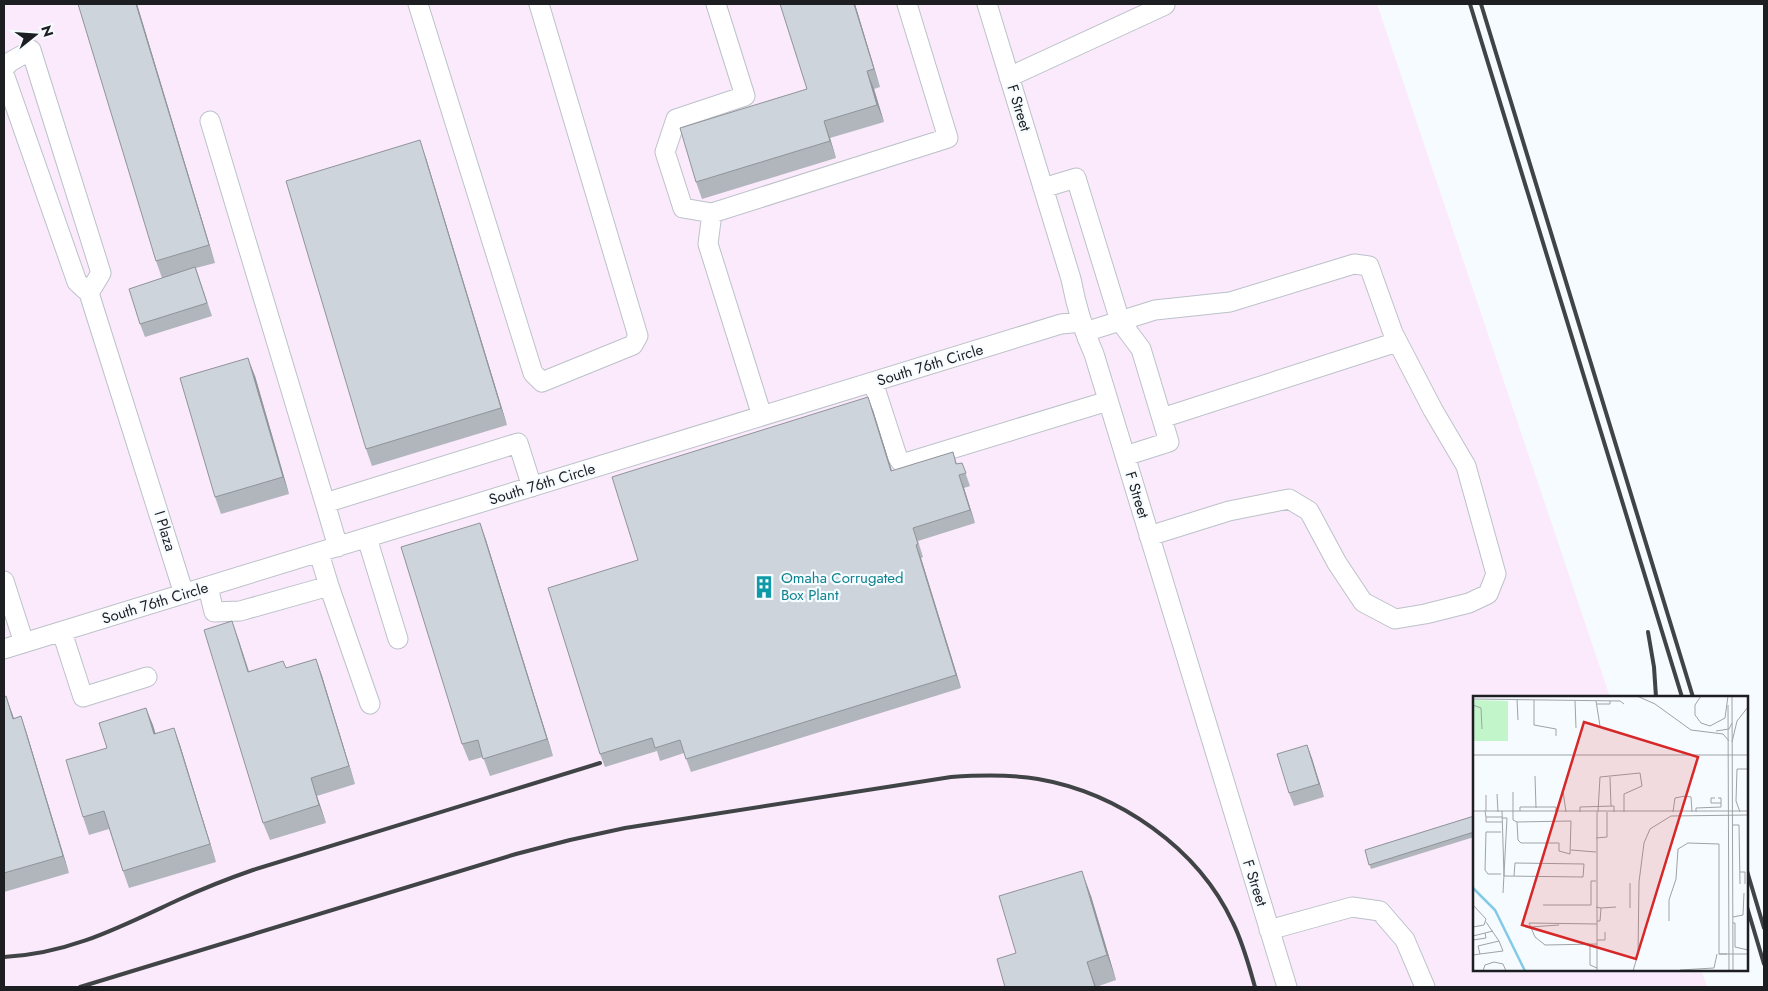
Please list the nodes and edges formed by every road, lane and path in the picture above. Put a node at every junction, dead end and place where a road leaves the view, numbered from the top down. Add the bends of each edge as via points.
1 (418, 4) edge
2 (539, 4) edge
3 (716, 4) edge
4 (907, 4) edge
5 (987, 4) edge
6 (1165, 6) dead end
7 (4, 68) edge
8 (4, 74) edge
9 (1009, 77) junction
10 (210, 121) dead end
11 (1043, 188) junction
12 (712, 213) junction
13 (90, 293) junction
14 (1120, 321) junction
15 (1084, 327) junction
16 (1397, 342) junction
17 (873, 382) junction
18 (1108, 401) junction
19 (762, 416) junction
20 (1162, 418) junction
21 (1125, 456) junction
22 (532, 487) junction
23 (325, 503) junction
24 (1149, 536) junction
25 (366, 538) junction
26 (338, 547) junction
27 (319, 553) junction
28 (208, 586) junction
29 (329, 586) junction
30 (5, 591) edge
31 (184, 594) junction
32 (62, 632) junction
33 (398, 639) dead end
34 (24, 643) junction
35 (4, 649) edge
36 (147, 677) dead end
37 (370, 704) dead end
38 (1269, 930) junction
39 (1286, 987) edge
40 (1424, 987) edge

1 - 2 street via 533,373 542,382 634,345 638,336
3 - 12 street via 745,96 676,119 665,152 683,208
4 - 12 street via 948,138
5 - 9 street, F Street
6 - 9 street
7 - 13 street via 31,50 101,273
8 - 13 street via 77,282
9 - 11 street, F Street
10 - 23 street
11 - 14 street via 1076,178
11 - 15 street, F Street
12 - 19 street via 708,244
13 - 31 street, I Plaza
14 - 15 street, South 76th Circle
14 - 16 street, South 76th Circle via 1155,310 1230,302 1354,264 1369,266
14 - 20 street via 1141,349
15 - 17 street, South 76th Circle via 1061,324
15 - 18 street, F Street
16 - 20 street
16 - 24 street via 1466,466 1496,574 1488,594 1469,603 1395,619 1362,602 1309,511 1289,499 1229,511
17 - 18 street via 897,456 906,464
17 - 19 street, South 76th Circle
18 - 21 street, F Street
19 - 22 street, South 76th Circle
20 - 21 street via 1169,442
21 - 24 street, F Street
22 - 23 street via 518,444
22 - 25 street, South 76th Circle
23 - 26 street
24 - 38 street, F Street
25 - 26 street, South 76th Circle
25 - 33 street
26 - 27 street, South 76th Circle
27 - 28 street, South 76th Circle
27 - 29 street
28 - 29 street via 214,612 240,611
28 - 31 street, South 76th Circle
29 - 37 street
30 - 34 street
31 - 32 street, South 76th Circle
32 - 34 street, South 76th Circle
32 - 36 street via 82,697
34 - 35 street, South 76th Circle
38 - 39 street, F Street
38 - 40 street via 1352,907 1380,911 1405,940

